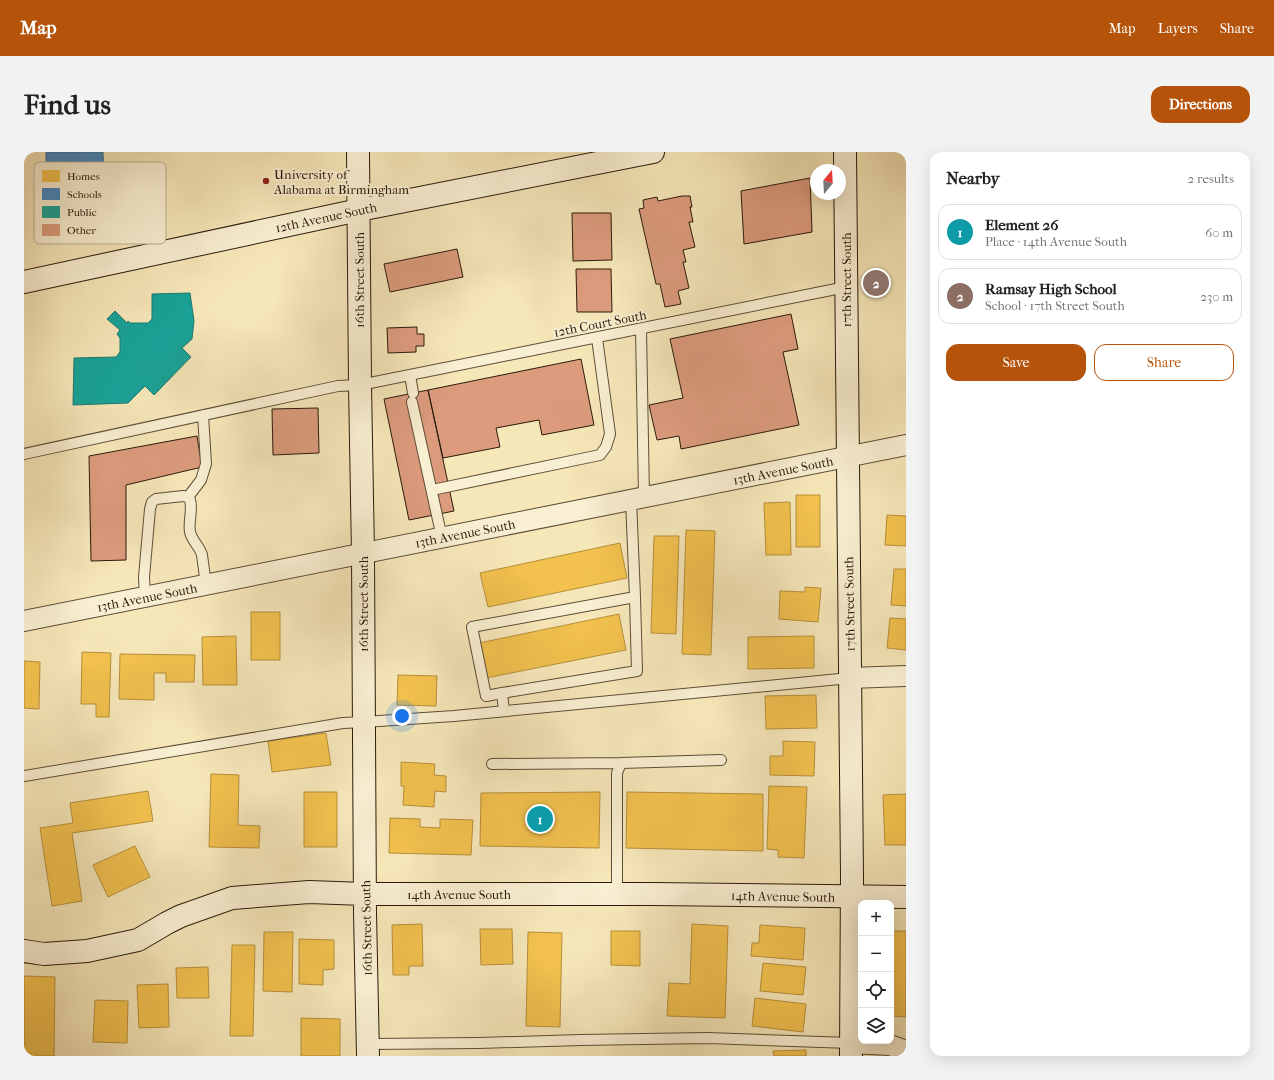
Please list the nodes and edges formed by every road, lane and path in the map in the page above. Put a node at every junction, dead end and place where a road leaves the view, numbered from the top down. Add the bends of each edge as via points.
1 (358, 152) edge
2 (653, 152) edge
3 (845, 152) edge
4 (359, 210) junction
5 (24, 282) edge
6 (846, 286) junction
7 (641, 329) junction
8 (597, 338) junction
9 (410, 375) junction
10 (360, 385) junction
11 (202, 415) junction
12 (906, 445) edge
13 (24, 454) edge
14 (847, 457) junction
15 (432, 490) junction
16 (188, 497) junction
17 (637, 498) junction
18 (442, 538) junction
19 (363, 554) junction
20 (206, 585) junction
21 (145, 596) junction
22 (635, 597) junction
23 (24, 622) edge
24 (906, 676) edge
25 (850, 678) junction
26 (502, 694) junction
27 (504, 711) junction
28 (364, 722) junction
29 (721, 760) dead end
30 (621, 763) junction
31 (492, 764) dead end
32 (24, 776) edge
33 (365, 894) junction
34 (616, 894) junction
35 (851, 897) junction
36 (906, 897) edge
37 (24, 950) edge
38 (851, 1049) edge
39 (368, 1050) edge
40 (906, 1051) edge

1 - 4 street, 16th Street South
2 - 4 street, 12th Avenue South
3 - 6 street, 17th Street South
4 - 5 street, 12th Avenue South
4 - 10 street, 16th Street South
6 - 7 lane, 12th Court South
6 - 14 street, 17th Street South
7 - 8 lane, 12th Court South
7 - 17 lane
8 - 9 lane, 12th Court South
8 - 15 lane via 610,434 600,455
9 - 10 lane, 12th Court South
9 - 15 lane
10 - 11 lane, 12th Court South via 338,386
10 - 19 street, 16th Street South
11 - 13 lane, 12th Court South
11 - 16 lane via 206,464 201,480
12 - 14 street, 13th Avenue South
14 - 17 street, 13th Avenue South
14 - 25 street, 17th Street South
15 - 18 lane
16 - 20 lane via 191,503 190,531 201,551
16 - 21 lane via 156,499 151,506 144,577
17 - 18 street, 13th Avenue South
17 - 22 lane
18 - 19 street, 13th Avenue South
19 - 20 street, 13th Avenue South
19 - 28 street, 16th Street South
20 - 21 street, 13th Avenue South
21 - 23 street, 13th Avenue South
22 - 26 lane via 637,671
22 - 26 lane via 472,627 486,696
24 - 25 street
25 - 27 lane
25 - 35 street, 17th Street South
26 - 27 lane
27 - 28 lane
28 - 32 lane via 335,724
28 - 33 street, 16th Street South
29 - 30 lane
30 - 31 lane
30 - 34 lane via 617,773
33 - 34 street, 14th Avenue South
33 - 37 street, 14th Avenue South via 309,892 232,898 181,916 138,940 87,951 44,954
33 - 39 street, 16th Street South
34 - 35 street, 14th Avenue South
35 - 36 street, 14th Avenue South
35 - 38 street, 17th Street South
38 - 39 lane via 708,1038 479,1043
38 - 40 street via 890,1045

